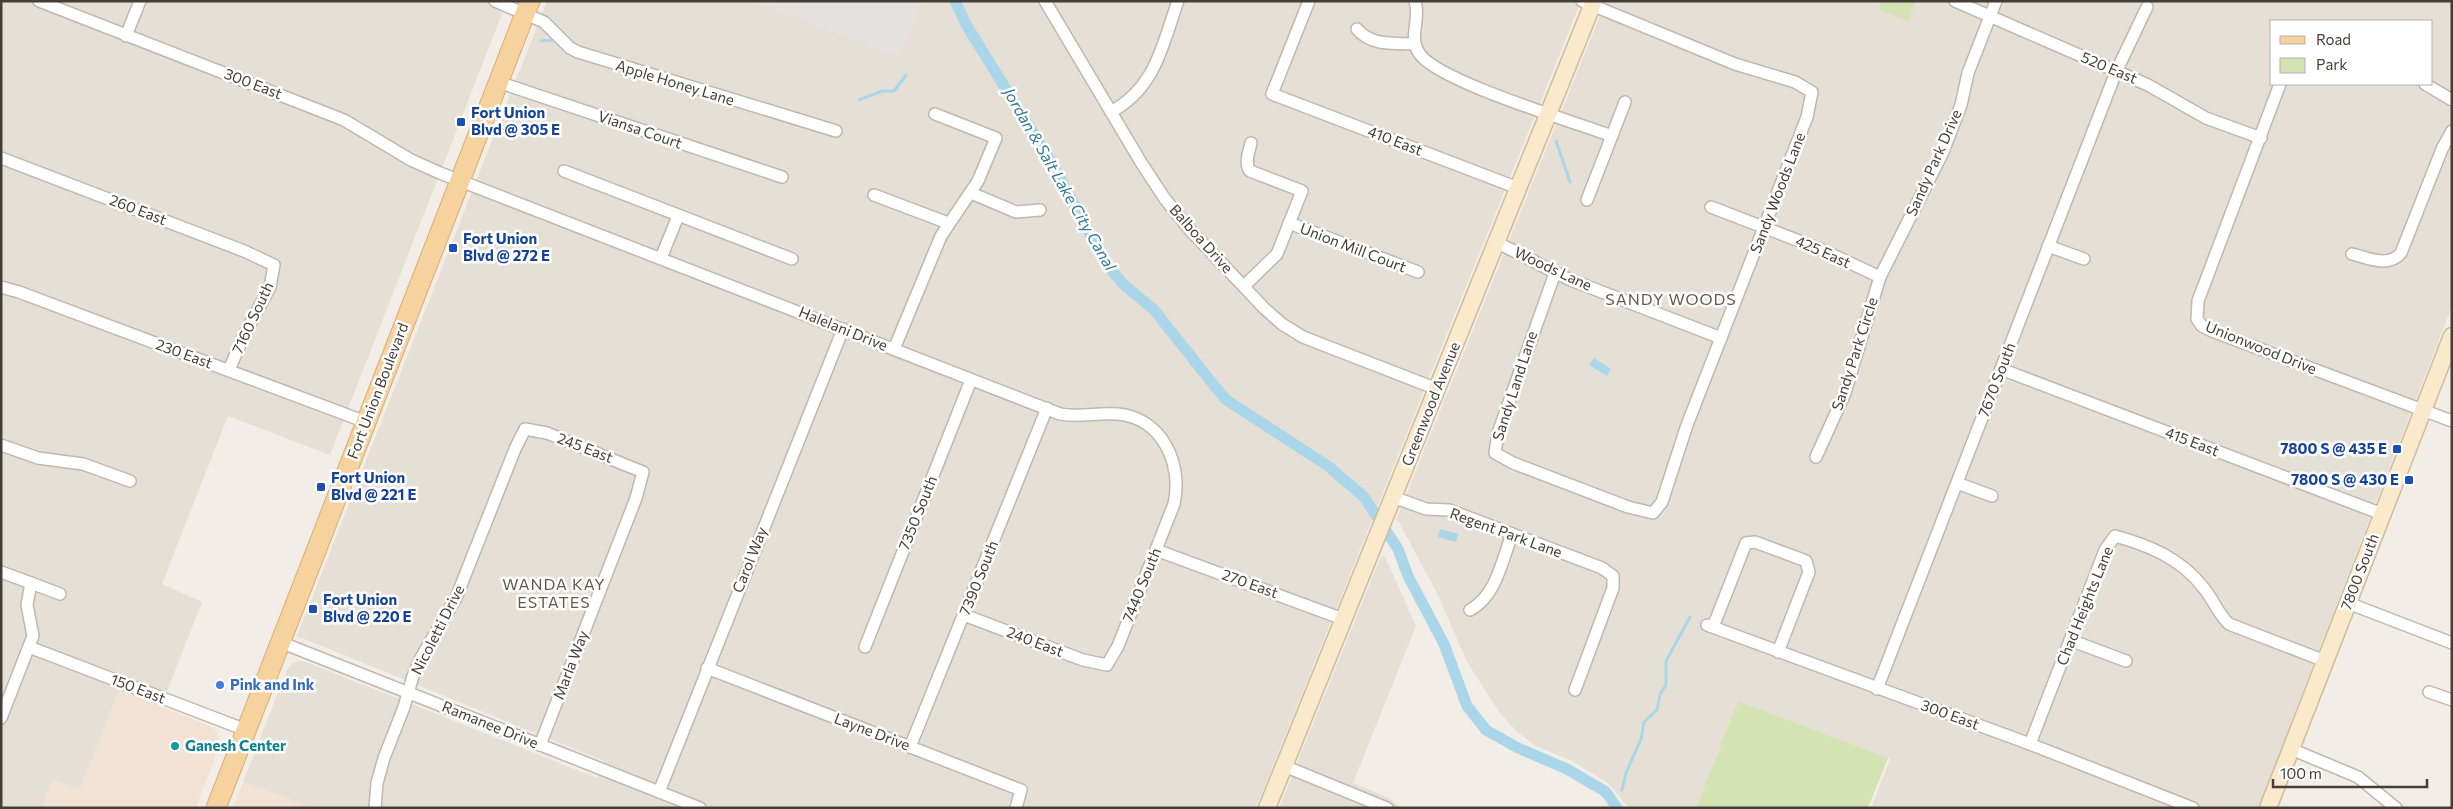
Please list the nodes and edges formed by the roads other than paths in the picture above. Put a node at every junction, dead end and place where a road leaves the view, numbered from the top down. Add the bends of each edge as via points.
1 (39, 1) edge
2 (140, 1) edge
3 (495, 1) edge
4 (1045, 1) edge
5 (1178, 1) edge
6 (1309, 1) edge
7 (1415, 1) edge
8 (1955, 1) edge
9 (1996, 1) edge
10 (1589, 2) edge
11 (527, 7) edge
12 (2147, 7) dead end
13 (1990, 17) junction
14 (1358, 29) dead end
15 (126, 36) junction
16 (1414, 44) junction
17 (2116, 72) junction
18 (498, 82) junction
19 (2280, 85) edge
20 (2427, 85) edge
21 (2452, 100) edge
22 (1625, 102) dead end
23 (1111, 112) junction
24 (935, 114) dead end
25 (1548, 115) junction
26 (836, 131) dead end
27 (2452, 131) edge
28 (1612, 136) junction
29 (2261, 138) junction
30 (1251, 142) dead end
31 (1, 158) edge
32 (564, 171) dead end
33 (782, 177) dead end
34 (460, 180) junction
35 (1518, 188) junction
36 (971, 193) junction
37 (874, 195) dead end
38 (1587, 200) dead end
39 (1711, 207) dead end
40 (1040, 210) dead end
41 (678, 216) junction
42 (948, 223) junction
43 (1289, 223) junction
44 (1765, 228) junction
45 (1497, 243) junction
46 (2048, 246) junction
47 (2352, 254) dead end
48 (662, 258) junction
49 (792, 259) dead end
50 (2084, 259) dead end
51 (274, 265) joint
52 (1418, 272) dead end
53 (1555, 273) junction
54 (1880, 277) junction
55 (1244, 286) junction
56 (1, 288) edge
57 (843, 329) junction
58 (2452, 336) edge
59 (1721, 338) junction
60 (894, 349) junction
61 (2001, 369) junction
62 (229, 370) junction
63 (971, 380) junction
64 (1437, 389) junction
65 (1047, 408) junction
66 (2423, 409) junction
67 (2452, 421) edge
68 (366, 422) junction
69 (526, 429) joint
70 (1, 445) edge
71 (1816, 457) dead end
72 (643, 472) joint
73 (130, 481) dead end
74 (1957, 483) junction
75 (1992, 496) dead end
76 (1391, 502) junction
77 (1174, 504) joint
78 (1653, 512) joint
79 (2382, 514) junction
80 (1512, 534) junction
81 (1156, 550) junction
82 (1, 572) edge
83 (31, 583) junction
84 (60, 594) dead end
85 (2348, 603) junction
86 (1470, 610) dead end
87 (964, 615) junction
88 (1343, 619) junction
89 (2070, 640) junction
90 (280, 642) junction
91 (2452, 643) edge
92 (864, 647) dead end
93 (29, 648) junction
94 (1778, 652) junction
95 (2126, 660) dead end
96 (2325, 661) junction
97 (1107, 665) joint
98 (707, 668) junction
99 (1877, 689) junction
100 (1575, 690) dead end
101 (409, 692) junction
102 (2429, 692) dead end
103 (6, 693) edge
104 (2452, 700) edge
105 (1, 718) edge
106 (246, 730) junction
107 (2030, 744) junction
108 (540, 745) junction
109 (910, 747) junction
110 (2291, 749) junction
111 (1284, 766) junction
112 (659, 792) junction
113 (216, 808) edge
114 (375, 808) edge
115 (700, 808) edge
116 (1016, 808) edge
117 (1268, 808) edge
118 (1387, 808) edge
119 (2193, 808) edge
120 (2268, 808) edge
121 (2396, 808) edge

1 - 15 street, 300 East
2 - 15 street
3 - 11 street, Apple Honey Lane
4 - 23 street, Balboa Drive
5 - 23 street via 1142,88 1132,99
6 - 35 street, 410 East via 1272,94
7 - 16 street
8 - 13 street, 520 East
9 - 13 street, Sandy Park Drive
10 - 25 street, Greenwood Avenue
10 - 44 street, Sandy Woods Lane via 1735,64 1795,82 1812,92 1807,117
11 - 18 main road, Fort Union Boulevard
11 - 26 street, Apple Honey Lane via 578,52
12 - 17 street, 7670 South
13 - 17 street, 520 East
13 - 54 street, Sandy Park Drive via 1942,152
14 - 16 street via 1376,42
15 - 34 street, 300 East via 344,120 411,160
16 - 25 street via 1430,64 1465,82
17 - 29 street, 520 East via 2164,93 2206,118
17 - 46 street, 7670 South
18 - 33 street, Viansa Court
18 - 34 main road, Fort Union Boulevard
19 - 29 street, Unionwood Drive
20 - 21 street
22 - 28 street
23 - 55 street, Balboa Drive via 1165,199
24 - 36 street via 996,138
25 - 28 street
25 - 35 street, Greenwood Avenue
27 - 47 street via 2401,253 2395,260 2387,262
28 - 38 street
29 - 66 street, Unionwood Drive via 2198,301 2197,319 2212,331
30 - 43 street via 1246,166 1250,171 1302,190
31 - 51 street, 260 East
32 - 41 street
34 - 48 street, Halelani Drive
34 - 68 main road, Fort Union Boulevard
35 - 45 street, Greenwood Avenue
36 - 40 street via 1016,212
36 - 42 street
37 - 42 street
39 - 44 street, 425 East
41 - 48 street
41 - 49 street
42 - 60 street
43 - 52 street, Union Mill Court
43 - 55 street via 1273,260
44 - 54 street, 425 East
44 - 59 street, Sandy Woods Lane
45 - 53 street, Woods Lane
45 - 64 street, Greenwood Avenue
46 - 50 street
46 - 61 street, 7670 South
48 - 57 street, Halelani Drive
51 - 62 street, 7160 South via 270,287
53 - 59 street, Woods Lane
53 - 78 street, Sandy Land Lane via 1498,433 1495,453 1557,480
54 - 71 street, Sandy Park Circle via 1846,393
55 - 64 street, Balboa Drive via 1282,324 1302,336
56 - 62 street, 230 East
57 - 60 street, Halelani Drive
57 - 98 street, Carol Way
58 - 66 street, 7800 South
59 - 78 street, Sandy Woods Lane via 1662,502
60 - 63 street, Halelani Drive
61 - 74 street, 7670 South
61 - 79 street, 415 East
62 - 68 street, 230 East
63 - 65 street, Halelani Drive
63 - 92 street, 7350 South
64 - 76 street, Greenwood Avenue
65 - 77 street, Halelani Drive via 1074,417 1120,414 1138,420 1152,430 1163,440 1176,468 1178,486
65 - 87 street, 7390 South
66 - 67 street
66 - 79 street, 7800 South
68 - 90 main road, Fort Union Boulevard
69 - 72 street, 245 East via 556,437
69 - 101 street, Nicoletti Drive via 515,448 456,598 422,656
70 - 73 street via 38,458 83,464
72 - 108 street, Marla Way via 636,498
74 - 75 street
74 - 99 street, 7670 South
76 - 80 street, Regent Park Lane via 1449,510
76 - 88 street, Greenwood Avenue
77 - 81 street, 7440 South
79 - 85 street, 7800 South
80 - 86 street via 1489,593 1480,605
80 - 100 street, Regent Park Lane via 1602,568 1615,579
81 - 88 street, 270 East
81 - 97 street, 7440 South via 1118,646
82 - 83 street
83 - 84 street
83 - 93 street via 27,605 33,636
85 - 91 street
85 - 96 street, 7800 South
87 - 97 street, 240 East via 1083,660
87 - 109 street, 7390 South
88 - 111 street, Greenwood Avenue
89 - 95 street
89 - 96 street, Chad Heights Lane via 2105,550 2115,536 2158,551 2190,572 2229,624
89 - 107 street, Chad Heights Lane
90 - 101 street, Ramanee Drive
90 - 106 main road, Fort Union Boulevard
93 - 103 street
93 - 106 street, 150 East
94 - 94 street, 300 East via 1710,626 1746,543 1755,542 1806,561 1809,572
94 - 99 street, 300 East
96 - 110 street, 7800 South
98 - 109 street, Layne Drive
98 - 112 street, Carol Way
99 - 107 street, 300 East
101 - 108 street, Ramanee Drive
101 - 114 street, Nicoletti Drive via 384,758
102 - 104 street
103 - 105 street
106 - 113 main road, Fort Union Boulevard
107 - 119 street, 300 East
108 - 112 street, Ramanee Drive
109 - 116 street, Layne Drive via 1021,790
110 - 120 street, 7800 South
110 - 121 street via 2358,777
111 - 117 street, Greenwood Avenue
111 - 118 street
112 - 115 street, Ramanee Drive

